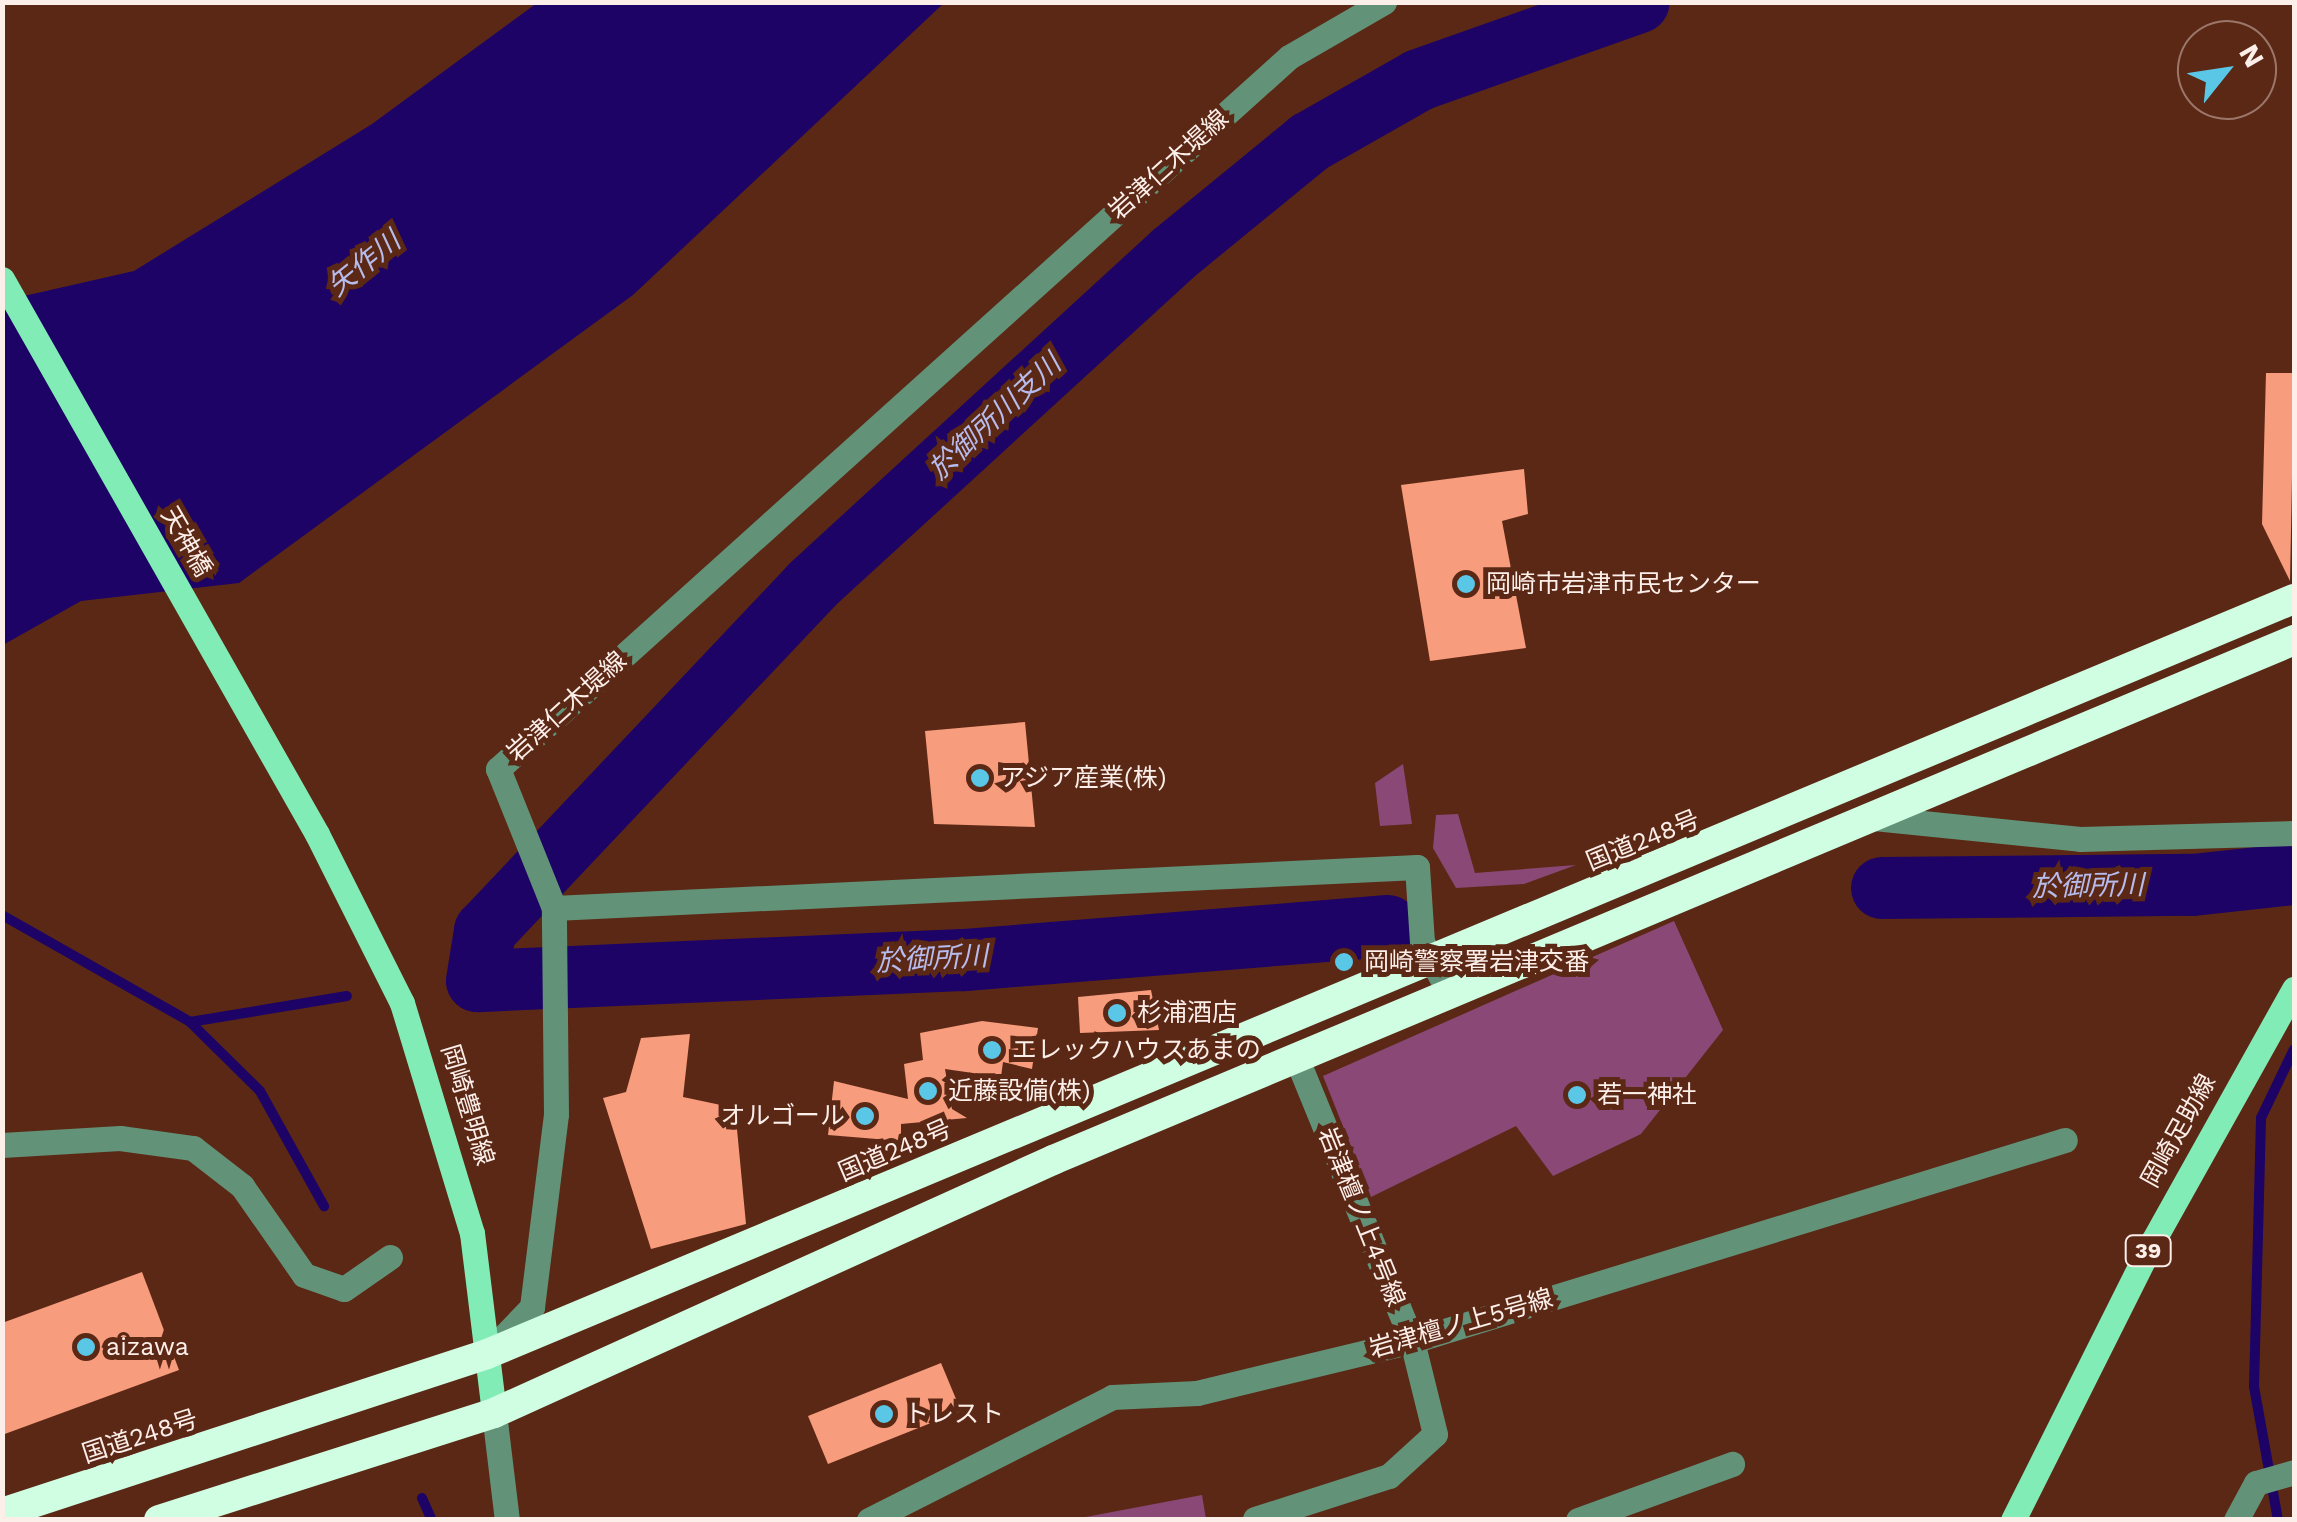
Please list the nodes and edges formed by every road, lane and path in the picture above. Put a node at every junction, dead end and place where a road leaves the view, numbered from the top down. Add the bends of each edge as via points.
1 (1384, 2) edge
2 (2, 279) edge
3 (2294, 599) edge
4 (2294, 640) edge
5 (1874, 818) junction
6 (2294, 833) edge
7 (317, 834) joint
8 (554, 908) junction
9 (1431, 958) junction
10 (2294, 989) edge
11 (1449, 992) junction
12 (1297, 1059) junction
13 (2065, 1140) dead end
14 (2, 1145) edge
15 (390, 1257) dead end
16 (1412, 1341) junction
17 (487, 1354) junction
18 (494, 1414) junction
19 (1732, 1464) dead end
20 (2294, 1472) edge
21 (2, 1513) edge
22 (1255, 1519) edge
23 (160, 1520) edge
24 (507, 1520) edge
25 (869, 1520) edge
26 (1578, 1520) edge
27 (2014, 1520) edge
28 (2236, 1520) edge

1 - 8 street, 岩津仁木堤線 via 1289,57 498,770
2 - 7 main road, 天神橋
3 - 9 highway, 国道248号 via 1868,784
4 - 5 highway
5 - 6 street via 2080,839
5 - 11 highway
7 - 17 main road, 岡崎豊明線 via 430,1080 472,1233
8 - 9 street via 1417,867 1422,942
8 - 17 street via 556,1114 532,1307
9 - 11 street
9 - 17 highway, 国道248号
10 - 27 main road, 岡崎足助線 / 39 via 2153,1241
11 - 12 highway
12 - 16 street, 岩津檀ノ上4号線
12 - 18 highway
13 - 16 street, 岩津檀ノ上5号線
14 - 15 street via 120,1138 194,1148 242,1186 304,1275 344,1290
16 - 22 street, 岩津檀ノ上4号線 via 1435,1434 1389,1476
16 - 25 street, 岩津檀ノ上5号線 via 1197,1393 1112,1396
17 - 18 main road, 岡崎豊明線
17 - 21 highway, 国道248号
18 - 23 highway
18 - 24 street
19 - 26 street
20 - 28 street via 2256,1483

